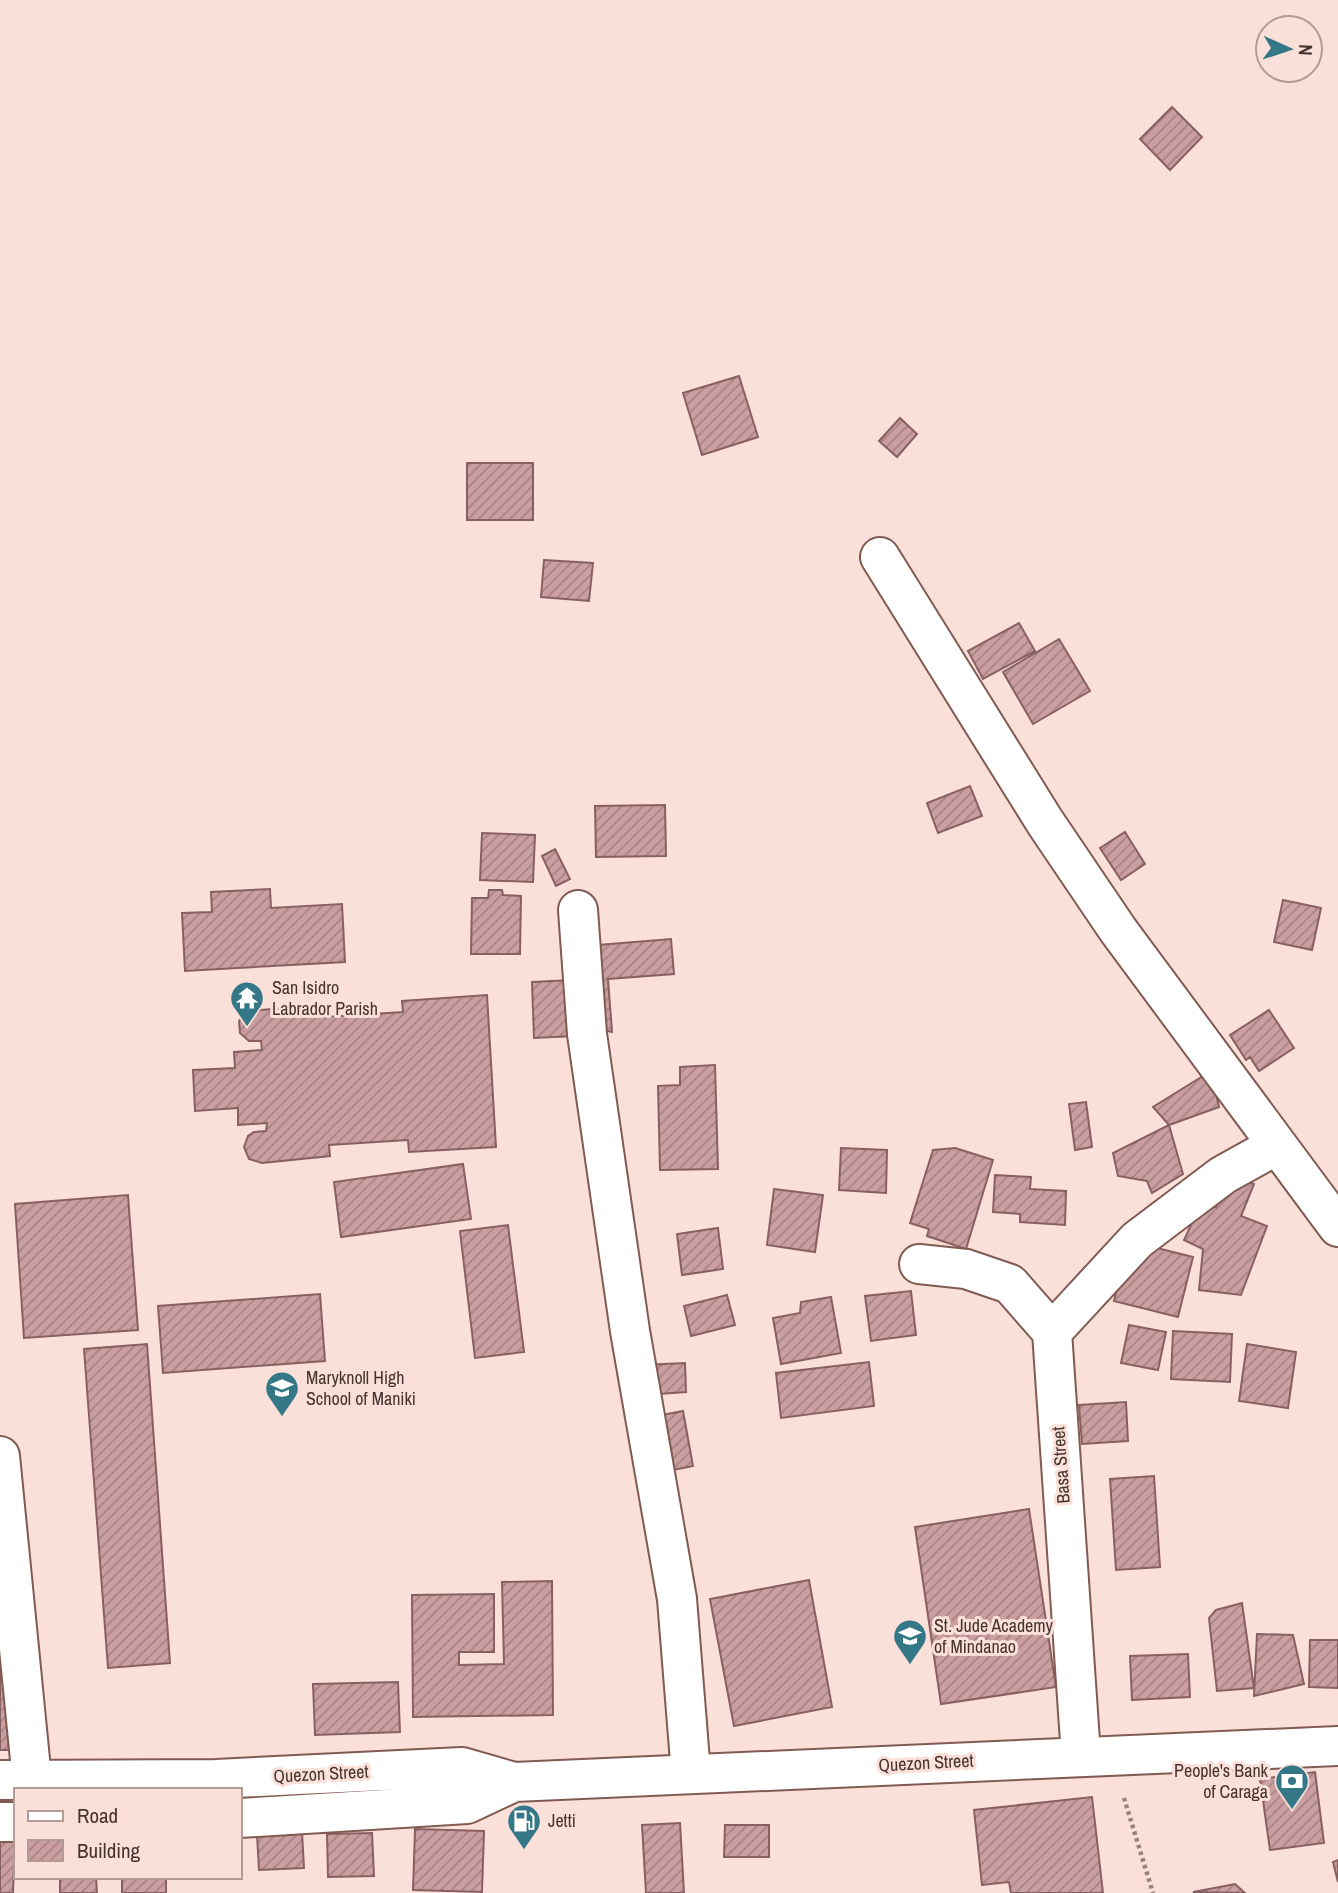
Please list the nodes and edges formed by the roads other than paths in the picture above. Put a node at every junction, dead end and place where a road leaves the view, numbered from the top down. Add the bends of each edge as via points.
1 (880, 557) dead end
2 (578, 910) dead end
3 (1277, 1145) junction
4 (1338, 1227) edge
5 (919, 1264) dead end
6 (1052, 1332) junction
7 (0, 1456) edge
8 (1338, 1746) edge
9 (1081, 1756) junction
10 (691, 1774) junction
11 (514, 1782) junction
12 (22, 1784) edge
13 (242, 1818) edge

1 - 3 main road via 1045,822 1118,930
2 - 10 main road via 593,1074 630,1331 677,1599
3 - 4 main road
3 - 6 main road via 1223,1175 1138,1240
5 - 6 main road via 966,1269 1010,1284
6 - 9 main road, Basa Street
7 - 12 main road
8 - 9 main road, Quezon Street
9 - 10 main road, Quezon Street
10 - 11 main road, Quezon Street
11 - 12 main road, Quezon Street via 462,1767
11 - 13 main road, Quezon Street via 467,1804

